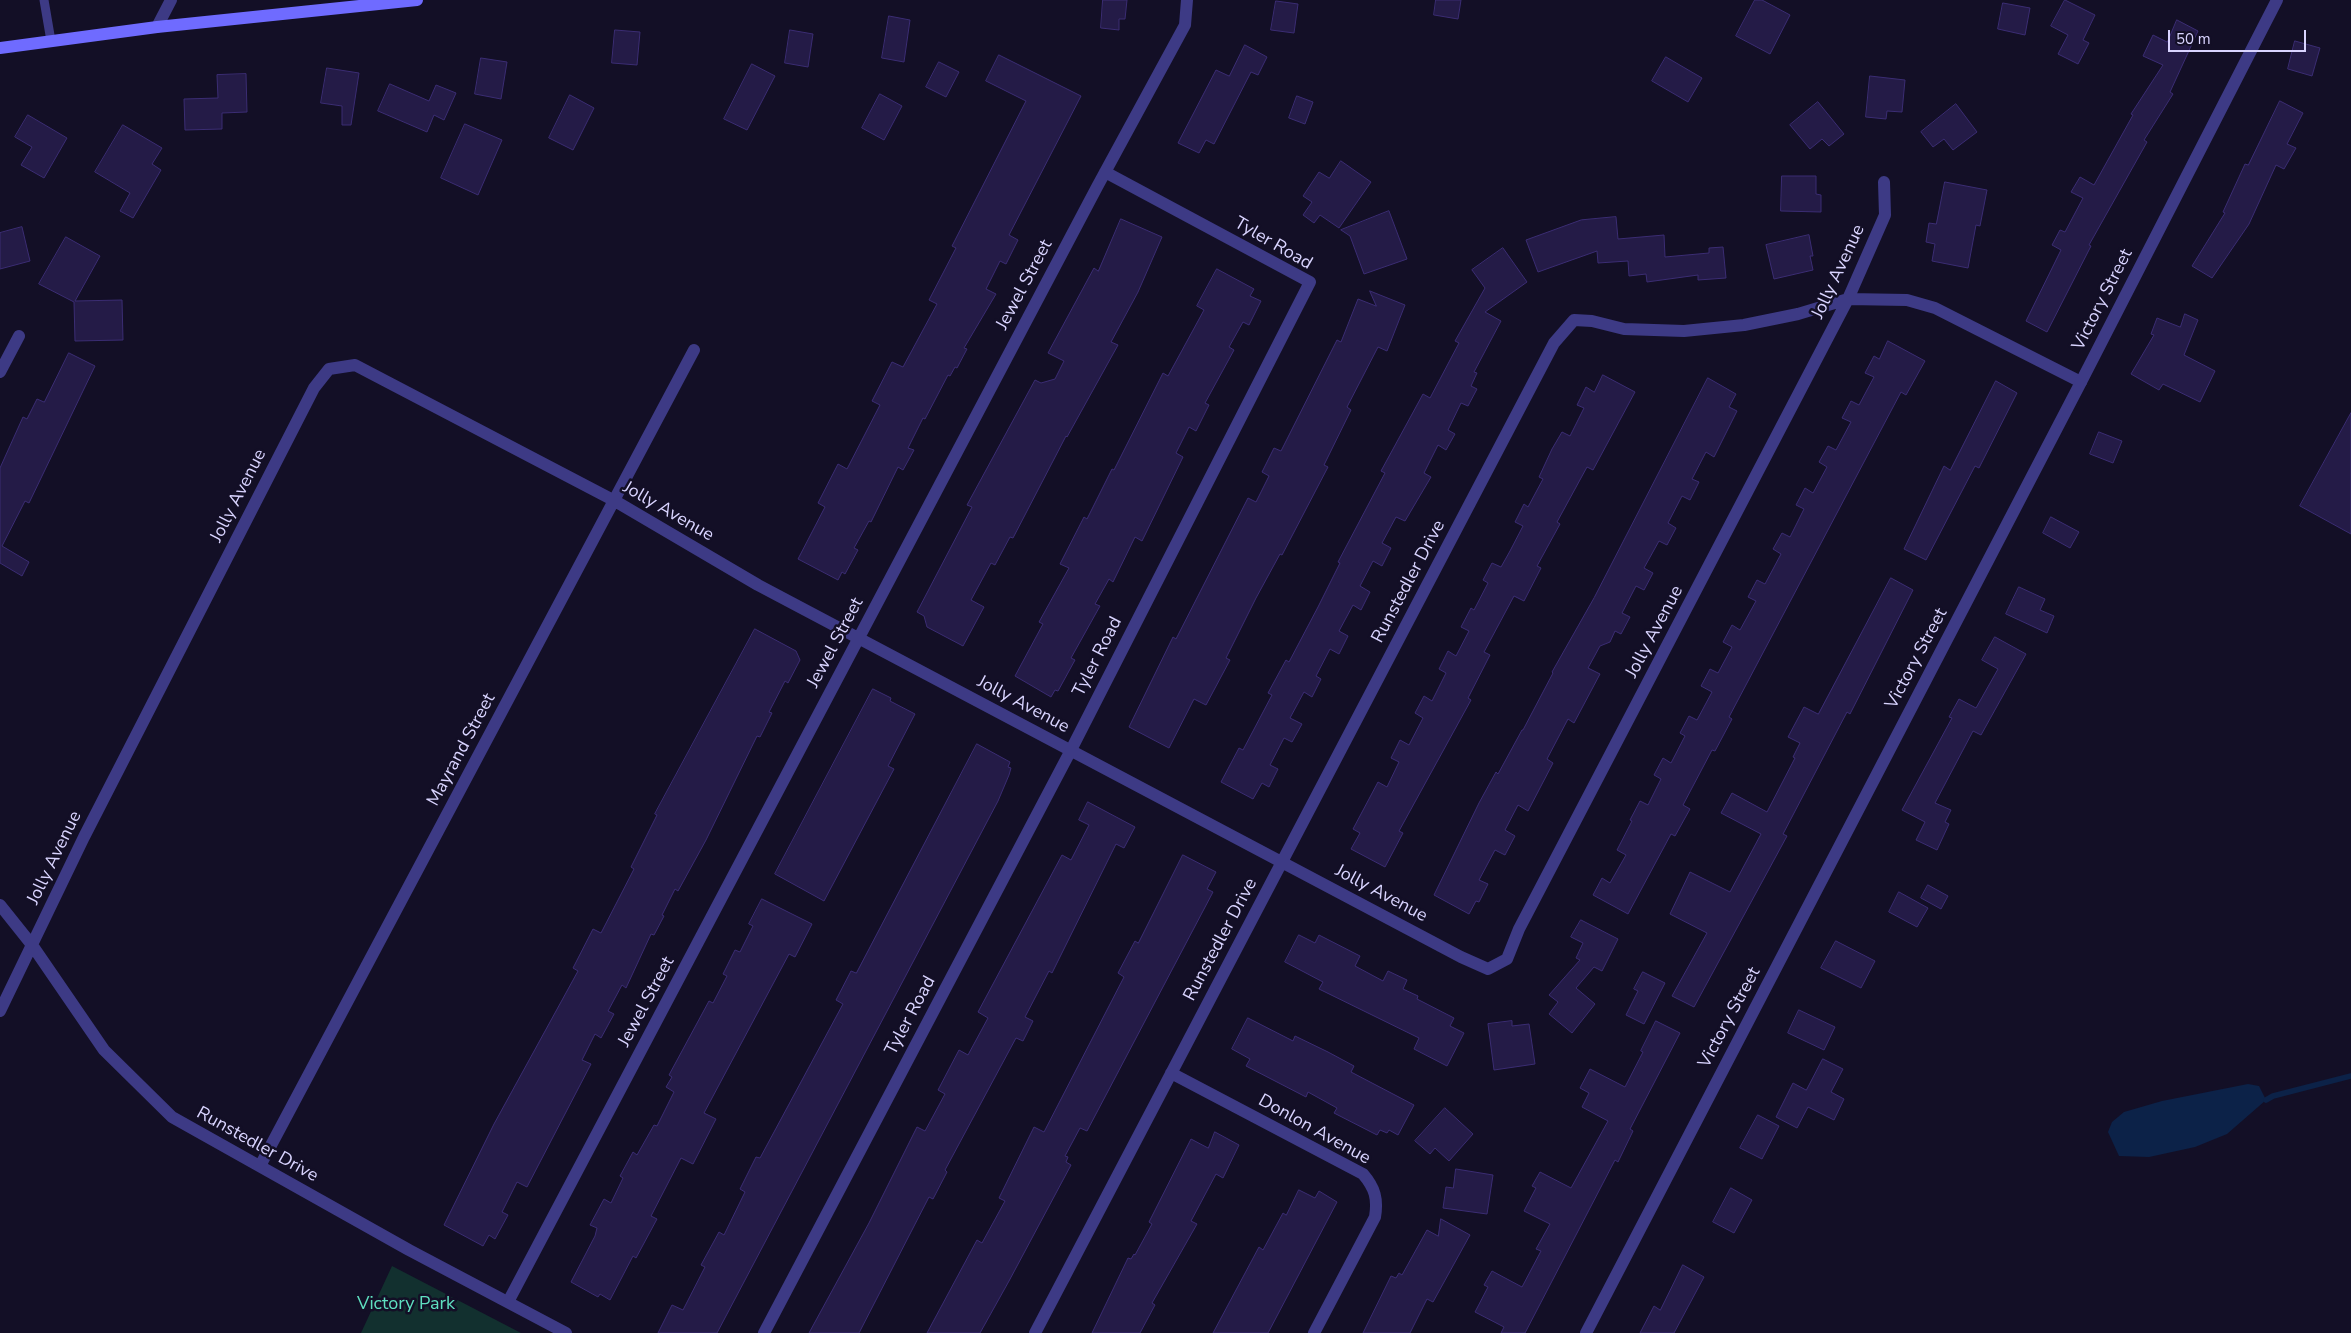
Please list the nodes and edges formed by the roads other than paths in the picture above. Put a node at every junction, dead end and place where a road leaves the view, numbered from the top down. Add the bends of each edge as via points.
1 (44, 0) edge
2 (171, 0) edge
3 (410, 0) edge
4 (1187, 0) edge
5 (2277, 0) edge
6 (157, 27) junction
7 (50, 41) junction
8 (0, 48) edge
9 (1105, 172) junction
10 (1884, 182) dead end
11 (1848, 299) junction
12 (19, 336) dead end
13 (694, 350) dead end
14 (0, 372) edge
15 (2081, 382) junction
16 (615, 501) junction
17 (858, 638) junction
18 (1071, 750) junction
19 (1283, 862) junction
20 (0, 905) edge
21 (32, 945) junction
22 (0, 1011) edge
23 (1172, 1073) junction
24 (260, 1166) junction
25 (508, 1302) junction
26 (566, 1333) edge
27 (764, 1333) edge
28 (1035, 1333) edge
29 (1314, 1333) edge
30 (1586, 1333) edge

1 - 7 lane
2 - 6 street
3 - 6 main road
4 - 9 street, Jewel Street via 1185,25
5 - 15 street, Victory Street
6 - 7 main road
7 - 8 main road
9 - 17 street, Jewel Street
9 - 18 street, Tyler Road via 1310,282
10 - 11 street, Jolly Avenue via 1884,214
11 - 15 street, Runstedler Drive via 1907,300 1936,308
11 - 19 street, Runstedler Drive via 1744,325 1684,332 1624,329 1574,320 1554,342
11 - 19 street, Jolly Avenue via 1519,929 1507,959 1488,969
12 - 14 street
13 - 16 street, Mayrand Street
15 - 30 street, Victory Street
16 - 17 street, Jolly Avenue via 753,582
16 - 21 street, Jolly Avenue via 355,365 330,369 314,388 84,836
16 - 24 street, Mayrand Street
17 - 18 street, Jolly Avenue
17 - 25 street, Jewel Street
18 - 19 street, Jolly Avenue
18 - 27 street, Tyler Road
19 - 23 street, Runstedler Drive
20 - 21 street, Runstedler Drive
21 - 22 street, Jolly Avenue
21 - 24 street, Runstedler Drive via 104,1050 172,1117
23 - 28 street, Runstedler Drive
23 - 29 street, Donlon Avenue via 1363,1174 1373,1186 1378,1203 1375,1217
24 - 25 street, Runstedler Drive
25 - 26 street, Runstedler Drive

